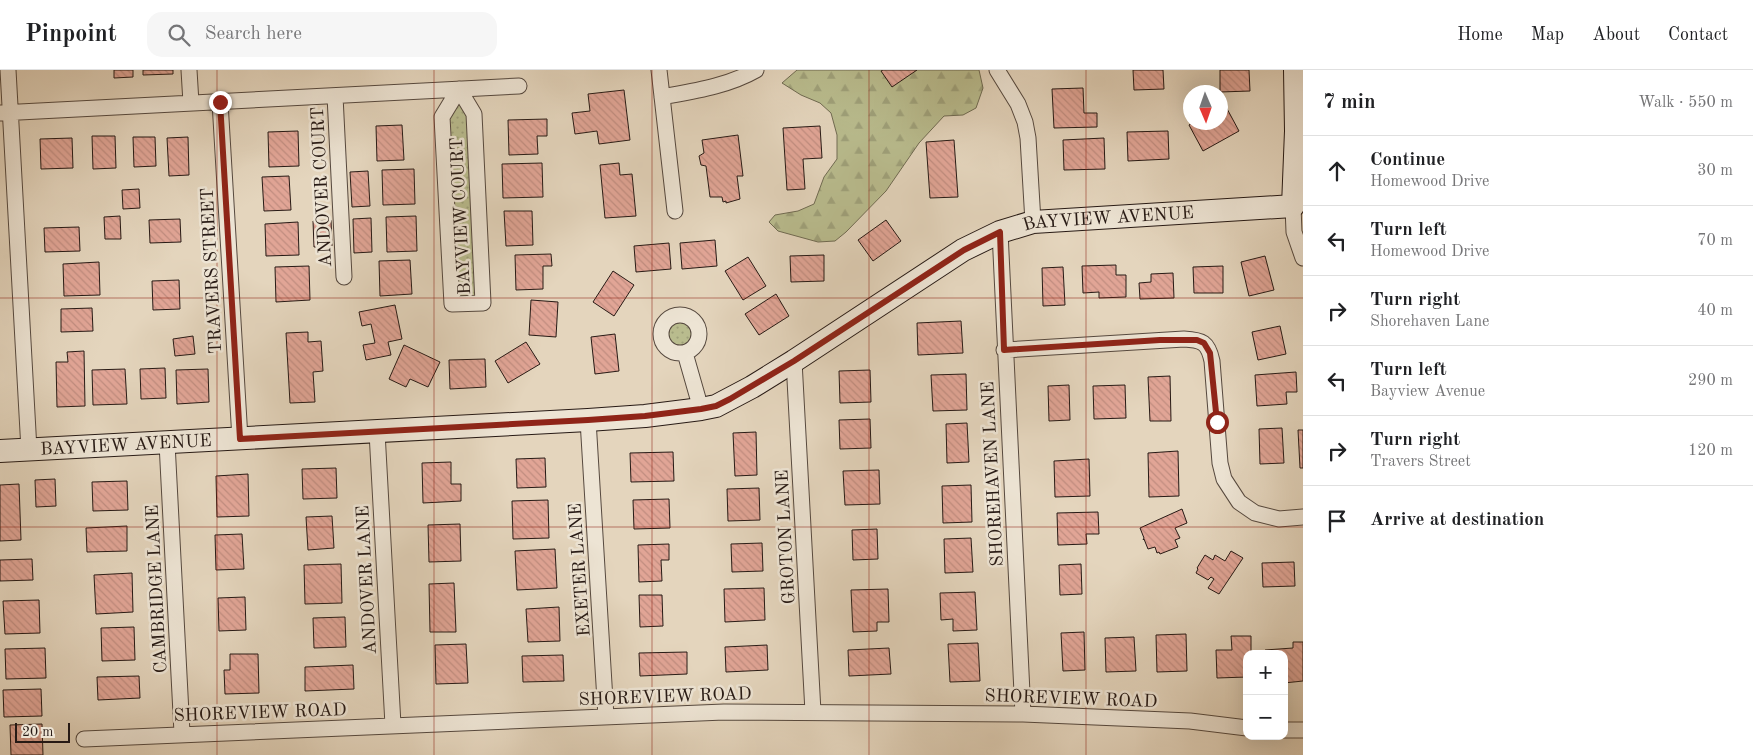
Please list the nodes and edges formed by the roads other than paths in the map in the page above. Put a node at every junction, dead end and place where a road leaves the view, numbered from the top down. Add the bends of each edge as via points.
1 (8, 70) edge
2 (189, 70) edge
3 (659, 70) edge
4 (756, 70) edge
5 (997, 70) edge
6 (1295, 70) edge
7 (519, 86) dead end
8 (460, 89) junction
9 (335, 96) junction
10 (662, 97) junction
11 (220, 102) junction
12 (190, 104) junction
13 (5, 113) edge
14 (1293, 206) junction
15 (675, 211) dead end
16 (1033, 222) junction
17 (1000, 232) junction
18 (1303, 258) edge
19 (344, 277) dead end
20 (1004, 350) junction
21 (685, 353) dead end
22 (794, 361) junction
23 (701, 409) junction
24 (588, 420) junction
25 (377, 432) junction
26 (240, 439) junction
27 (167, 443) junction
28 (29, 450) junction
29 (0, 452) edge
30 (1303, 518) edge
31 (813, 712) junction
32 (1023, 714) junction
33 (606, 717) junction
34 (393, 725) junction
35 (1243, 728) edge
36 (1288, 730) edge
37 (1303, 730) edge
38 (182, 734) junction
39 (84, 739) dead end

1 - 13 street
2 - 12 street
3 - 10 street
4 - 10 street via 716,86
5 - 16 street via 1025,122
6 - 14 street
7 - 8 street
8 - 8 street, BAYVIEW COURT via 442,117 452,304 483,303 474,114
8 - 9 street
9 - 11 street
9 - 19 street, ANDOVER COURT
10 - 15 street
11 - 12 street
11 - 26 street, TRAVERS STREET
12 - 13 street
13 - 28 street
14 - 16 street, BAYVIEW AVENUE
14 - 18 street via 1294,232
16 - 17 street, BAYVIEW AVENUE
17 - 20 street, SHOREHAVEN LANE
17 - 22 street, BAYVIEW AVENUE via 964,250
20 - 30 street via 1184,339 1204,343 1212,361 1224,479 1239,502 1255,514 1279,519
20 - 32 street, SHOREHAVEN LANE
21 - 23 street
22 - 23 street, BAYVIEW AVENUE via 730,399
22 - 31 street, GROTON LANE
23 - 24 street, BAYVIEW AVENUE
24 - 25 street, BAYVIEW AVENUE
24 - 33 street, EXETER LANE
25 - 26 street, BAYVIEW AVENUE
25 - 34 street, ANDOVER LANE
26 - 27 street, BAYVIEW AVENUE
27 - 28 street, BAYVIEW AVENUE
27 - 38 street, CAMBRIDGE LANE
28 - 29 street, BAYVIEW AVENUE
31 - 32 street, SHOREVIEW ROAD
31 - 33 street, SHOREVIEW ROAD
32 - 35 street, SHOREVIEW ROAD via 1190,721
33 - 34 street, SHOREVIEW ROAD
34 - 38 street, SHOREVIEW ROAD
36 - 37 street
38 - 39 street, SHOREVIEW ROAD

